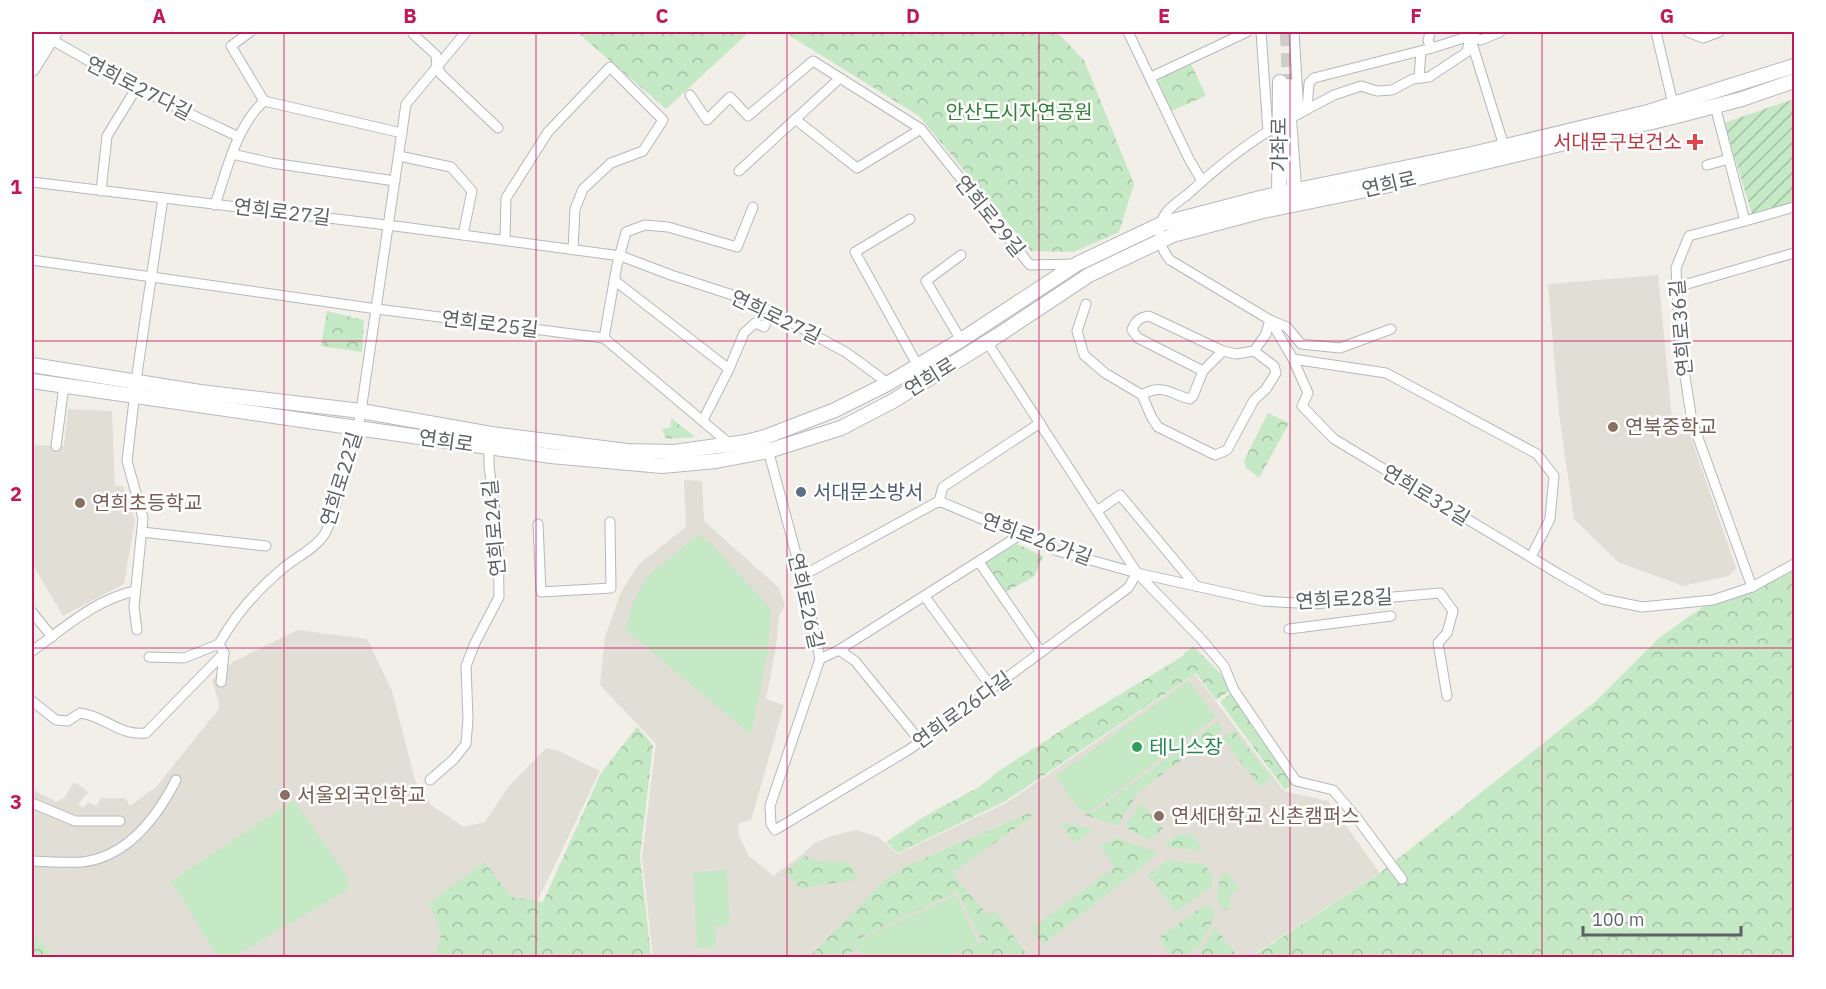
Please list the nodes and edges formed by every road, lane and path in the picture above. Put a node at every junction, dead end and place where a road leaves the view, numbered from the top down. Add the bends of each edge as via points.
1 (250, 32) edge
2 (466, 32) edge
3 (1128, 32) edge
4 (1247, 32) edge
5 (1261, 32) edge
6 (1294, 32) edge
7 (1430, 32) edge
8 (1500, 32) edge
9 (1656, 32) edge
10 (1688, 32) edge
11 (1719, 32) edge
12 (46, 34) edge
13 (413, 34) dead end
14 (1470, 34) edge
15 (1432, 48) junction
16 (1421, 51) junction
17 (32, 52) edge
18 (437, 66) junction
19 (1794, 66) edge
20 (32, 69) edge
21 (1150, 77) junction
22 (840, 78) junction
23 (1419, 78) junction
24 (1794, 81) edge
25 (1284, 84) tunnel mouth
26 (135, 86) junction
27 (690, 94) dead end
28 (264, 101) junction
29 (1674, 104) junction
30 (1715, 106) junction
31 (795, 119) junction
32 (1288, 120) junction
33 (498, 128) dead end
34 (921, 129) junction
35 (402, 133) junction
36 (239, 137) junction
37 (1504, 146) junction
38 (232, 154) junction
39 (399, 156) junction
40 (1729, 159) junction
41 (1707, 165) dead end
42 (739, 171) dead end
43 (395, 181) junction
44 (1202, 181) junction
45 (32, 182) edge
46 (101, 191) junction
47 (164, 198) junction
48 (1295, 198) junction
49 (1279, 201) junction
50 (215, 205) junction
51 (753, 207) dead end
52 (1794, 207) edge
53 (910, 219) dead end
54 (1745, 221) junction
55 (1161, 224) junction
56 (388, 226) junction
57 (463, 235) junction
58 (505, 240) junction
59 (1160, 241) junction
60 (573, 250) junction
61 (1794, 253) edge
62 (961, 255) dead end
63 (621, 256) junction
64 (32, 260) edge
65 (1077, 264) junction
66 (152, 277) junction
67 (614, 280) junction
68 (1677, 287) junction
69 (1086, 304) dead end
70 (376, 309) junction
71 (772, 312) junction
72 (1270, 320) junction
73 (1391, 329) dead end
74 (604, 338) junction
75 (961, 340) junction
76 (987, 342) junction
77 (1223, 351) junction
78 (1254, 351) junction
79 (1293, 359) junction
80 (32, 365) edge
81 (918, 366) junction
82 (729, 369) junction
83 (1203, 371) junction
84 (32, 381) edge
85 (887, 384) junction
86 (64, 386) junction
87 (135, 389) junction
88 (1142, 395) junction
89 (361, 411) junction
90 (703, 420) junction
91 (1040, 423) junction
92 (358, 428) junction
93 (490, 440) junction
94 (767, 444) junction
95 (731, 445) junction
96 (56, 446) dead end
97 (939, 501) junction
98 (1097, 511) junction
99 (610, 522) dead end
100 (538, 524) dead end
101 (141, 532) junction
102 (1020, 535) junction
103 (266, 546) dead end
104 (1531, 557) junction
105 (979, 562) junction
106 (1794, 564) edge
107 (1137, 573) junction
108 (802, 576) junction
109 (1196, 586) junction
110 (1752, 587) junction
111 (135, 591) junction
112 (925, 597) junction
113 (32, 612) edge
114 (1391, 616) dead end
115 (1289, 629) dead end
116 (137, 630) dead end
117 (52, 637) junction
118 (219, 644) junction
119 (839, 650) junction
120 (32, 651) edge
121 (1041, 652) junction
122 (224, 653) junction
123 (149, 657) dead end
124 (820, 659) junction
125 (221, 682) dead end
126 (992, 688) junction
127 (1447, 696) dead end
128 (32, 701) edge
129 (920, 741) junction
130 (176, 780) dead end
131 (430, 780) dead end
132 (32, 803) edge
133 (120, 821) dead end
134 (775, 830) joint
135 (32, 861) edge
136 (1402, 879) dead end

1 - 28 street via 231,46
2 - 18 street
3 - 21 street
4 - 21 street
5 - 32 street
6 - 32 street
7 - 15 street
8 - 14 street via 1481,40
9 - 29 street
10 - 11 street via 1702,38
12 - 17 main road
12 - 20 main road
12 - 26 street, 연희로27다길 via 69,51
13 - 18 street via 436,55
14 - 15 street
14 - 23 street via 1467,52 1429,76
14 - 37 street
15 - 16 street
16 - 23 street
16 - 32 street via 1314,78
18 - 33 street
18 - 35 street via 406,104
19 - 29 main road, 연희로
21 - 44 street
22 - 27 street, 연희로29길 via 813,61 748,116 730,98 707,120
22 - 31 street
22 - 34 street, 연희로29길
23 - 32 street via 1392,90 1361,86 1334,95
24 - 30 main road, 연희로
25 - 32 main road, 가좌로
26 - 36 street, 연희로27다길
26 - 46 street via 107,136
28 - 35 street
28 - 36 street
29 - 37 main road, 연희로
30 - 40 street
30 - 48 main road, 연희로 via 1392,184
31 - 34 street via 857,168
31 - 42 street
32 - 44 street
32 - 48 main road
32 - 49 main road, 가좌로
34 - 65 street, 연희로29길 via 1029,265
35 - 39 street
36 - 38 street
37 - 48 main road, 연희로
38 - 43 street
38 - 50 street
39 - 43 street
39 - 57 street via 451,167 471,191
40 - 41 street
40 - 54 street
43 - 56 street
44 - 55 street via 1166,213
45 - 46 street, 연희로27길
46 - 47 street, 연희로27길
47 - 50 street, 연희로27길
47 - 66 street
48 - 49 main road, 연희로
49 - 55 main road, 연희로 via 1226,206
49 - 59 main road, 연희로
50 - 56 street, 연희로27길
51 - 63 street via 737,247 668,227 645,225 626,232
52 - 54 street
53 - 81 street, 연희로 via 855,252
54 - 68 street, 연희로36길 via 1689,236 1676,268
55 - 59 street
55 - 65 main road, 연희로
56 - 57 street, 연희로27길
56 - 70 street
57 - 58 street, 연희로27길
58 - 60 street, 연희로27길
58 - 60 street via 506,198 548,132 610,67 663,120 643,151 611,163 583,189 575,209
59 - 72 street, 연희로32길 via 1170,260
59 - 76 main road, 연희로 via 1089,275
60 - 63 street, 연희로27길
61 - 68 street
62 - 75 street, 연희로 via 926,281
63 - 67 street
63 - 71 street, 연희로27길 via 754,302
64 - 66 street, 연희로25길
65 - 75 main road, 연희로
66 - 70 street, 연희로25길
66 - 87 street
67 - 74 street
67 - 82 street
68 - 110 street, 연희로36길 via 1680,345 1692,421
69 - 88 street via 1077,331 1084,355
70 - 74 street, 연희로25길
70 - 89 street
71 - 82 street via 764,327 755,323 744,333
71 - 85 street, 연희로27길 via 847,353
72 - 73 street via 1287,327 1301,344 1340,348
72 - 78 street
72 - 79 street, 연희로32길
74 - 90 street
75 - 81 main road, 연희로
76 - 91 street
76 - 94 main road, 연희로 via 893,401 841,428
77 - 78 street
77 - 83 street
77 - 83 street via 1157,318 1142,317 1135,322 1132,330 1138,338
78 - 88 street via 1277,370 1222,454 1215,455 1158,427
79 - 104 street, 연희로32길 via 1308,393 1302,406 1334,439
79 - 104 street via 1386,373 1537,454 1554,476 1550,519
80 - 87 main road, 연희로
81 - 85 main road, 연희로
82 - 90 street
83 - 88 street via 1190,399 1161,388
84 - 86 main road, 연희로
85 - 94 main road, 연희로
86 - 87 main road, 연희로
86 - 96 street
87 - 89 main road, 연희로
87 - 92 main road, 연희로
87 - 101 street via 127,461 143,518
89 - 92 street, 연희로22길
89 - 93 main road, 연희로
90 - 95 street
91 - 97 street via 943,487
91 - 98 street
92 - 93 main road, 연희로
92 - 118 street, 연희로22길 via 324,534 260,590 230,624
93 - 94 main road, 연희로 via 551,456 662,466 716,461
93 - 95 main road, 연희로 via 674,452
93 - 131 street, 연희로24길 via 500,597 466,666 466,744
94 - 95 main road, 연희로
94 - 108 street, 연희로26길
97 - 102 street, 연희로26가길
97 - 108 street
98 - 107 street
98 - 109 street via 1120,495
99 - 100 street via 611,588 541,592
101 - 103 street
101 - 111 street
102 - 105 street
102 - 107 street, 연희로26가길 via 1058,551
104 - 110 street, 연희로32길 via 1603,599 1642,607 1713,600
105 - 112 street
105 - 121 street
106 - 110 street, 연희로32길
107 - 109 street, 연희로28길
107 - 121 street, 연희로26다길 via 1128,588
107 - 136 street via 1224,666 1234,690 1296,781 1333,790
108 - 124 street, 연희로26길
109 - 127 street, 연희로28길 via 1263,600 1313,604 1440,593 1453,610 1448,633 1437,643
111 - 116 street
111 - 117 street via 91,610
112 - 119 street
112 - 126 street
113 - 117 street
114 - 115 street
117 - 120 street
118 - 122 street
118 - 123 street via 184,658
119 - 124 street
119 - 129 street via 855,661
121 - 126 street, 연희로26다길
122 - 125 street
122 - 128 street via 146,733 128,734 93,715 80,713 68,722 56,720
124 - 134 street, 연희로26길 via 770,807
126 - 129 street, 연희로26다길
129 - 134 street, 연희로26다길
130 - 135 street via 150,823 114,851 83,861
132 - 133 street via 75,821

